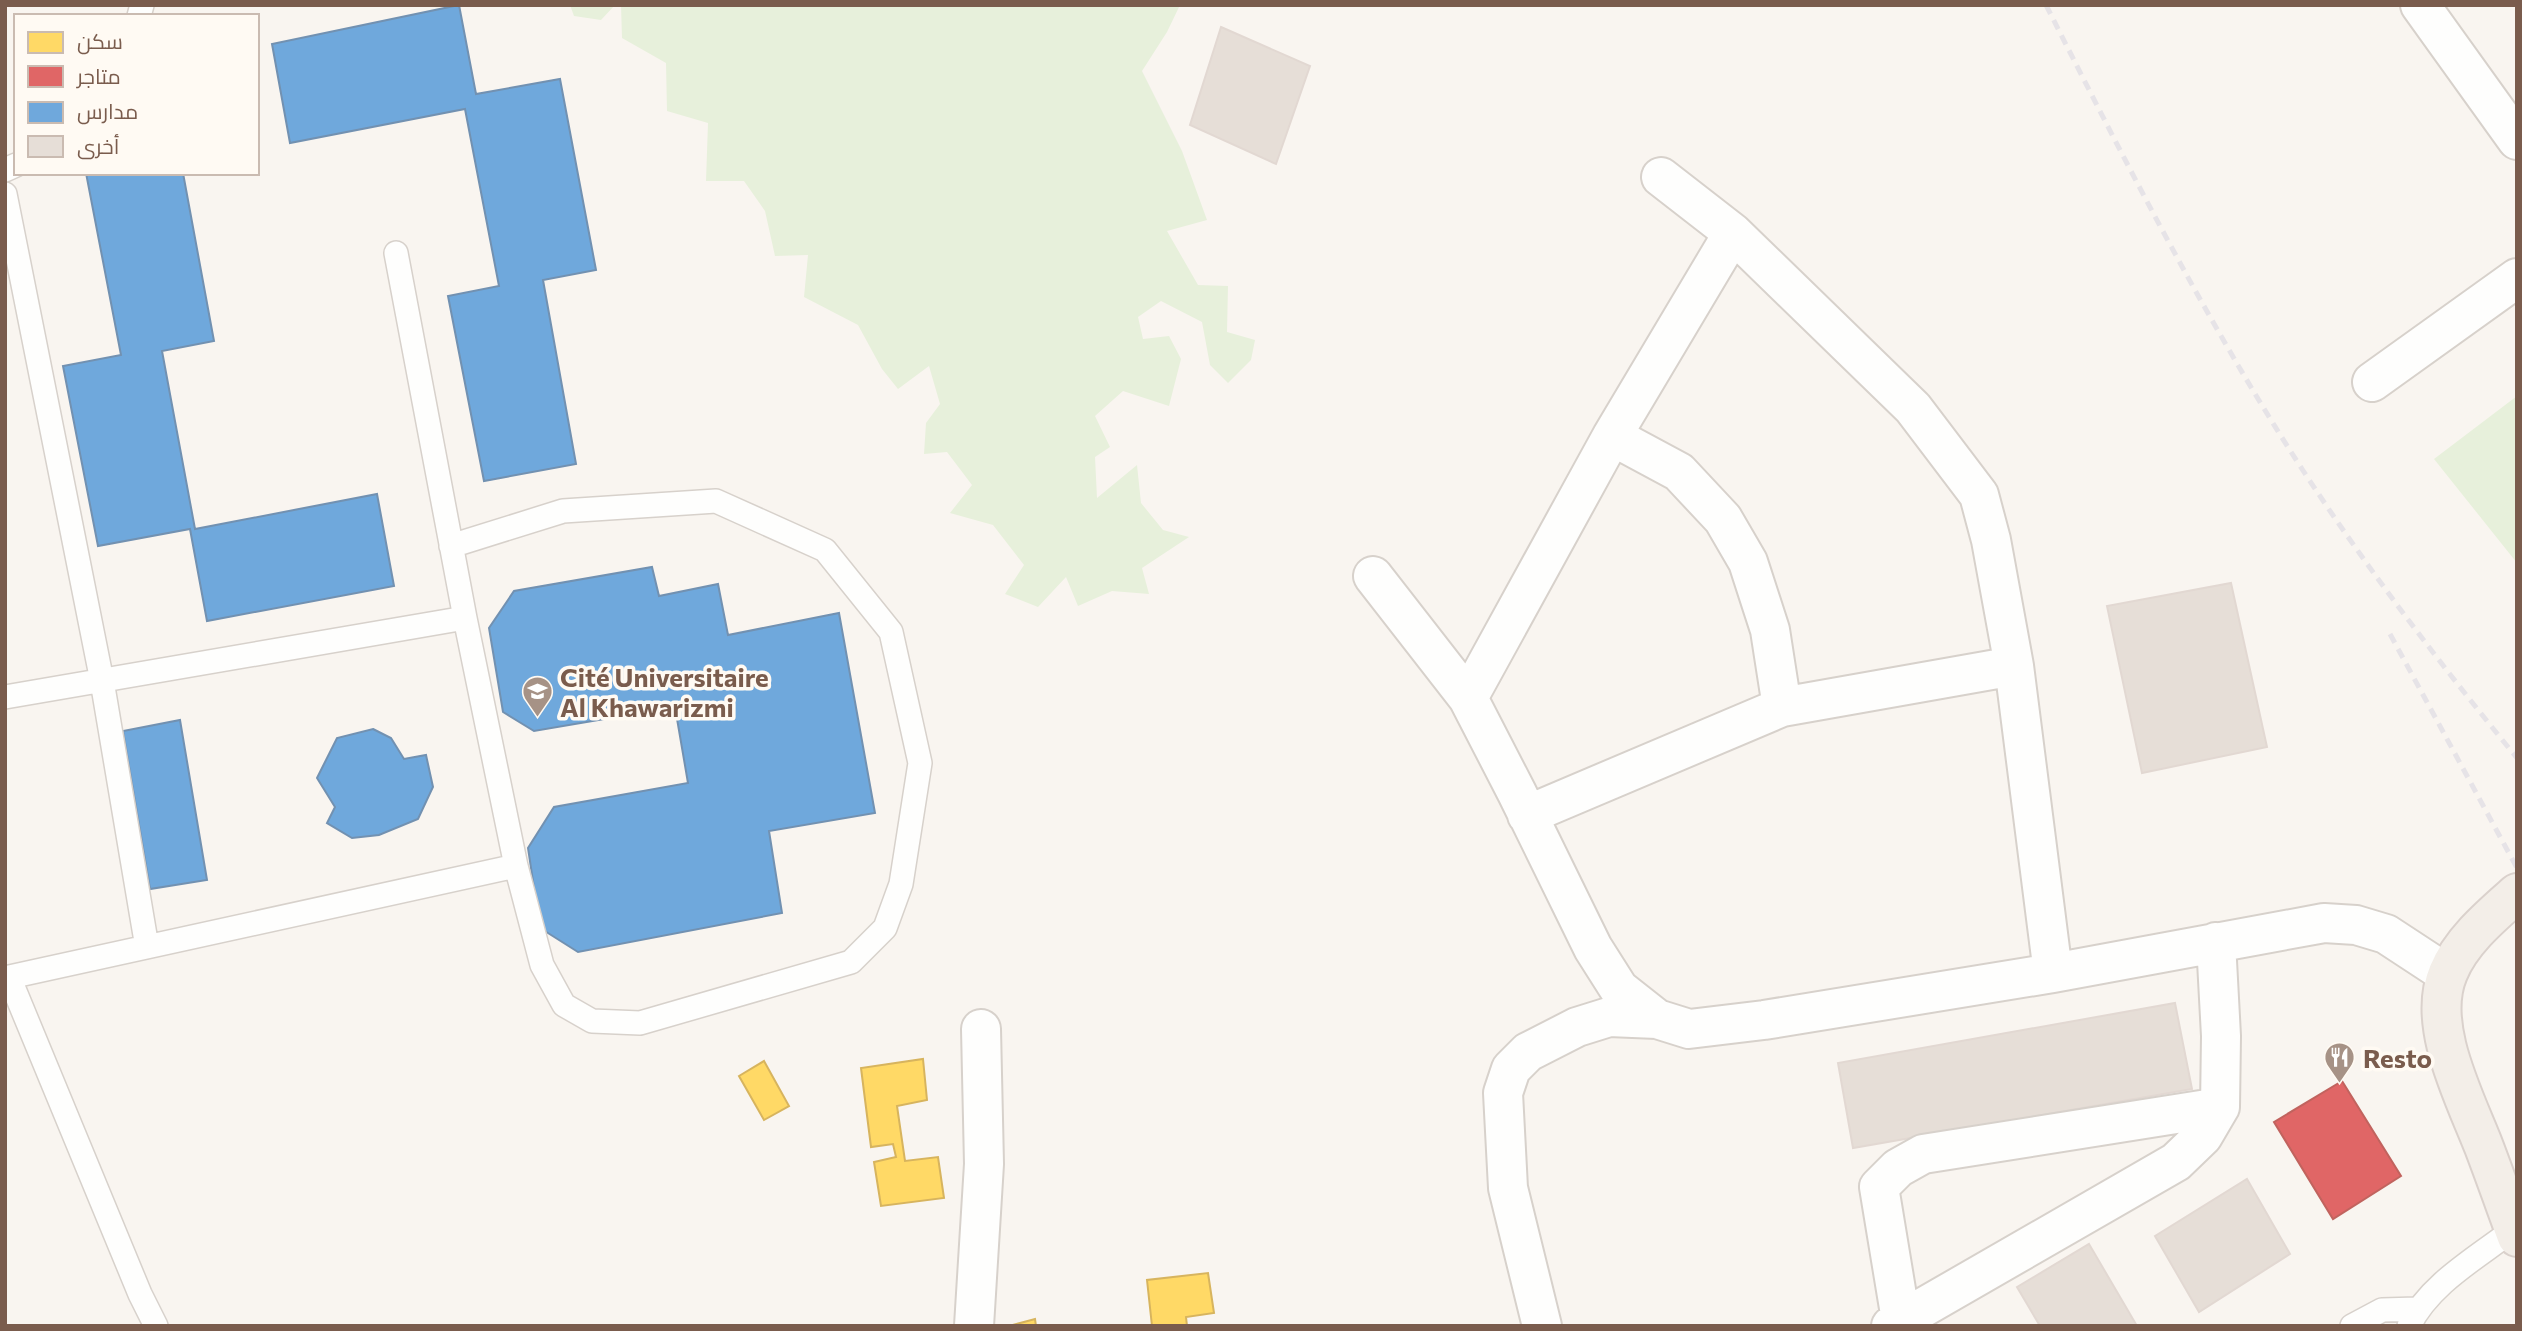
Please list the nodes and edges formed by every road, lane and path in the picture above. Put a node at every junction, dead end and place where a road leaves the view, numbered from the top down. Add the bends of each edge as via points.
1 (2420, 5) edge
2 (2517, 140) edge
3 (1661, 177) dead end
4 (5, 194) edge
5 (1733, 233) junction
6 (396, 253) dead end
7 (2517, 278) edge
8 (2372, 382) dead end
9 (1612, 436) junction
10 (451, 546) junction
11 (1373, 576) dead end
12 (465, 618) junction
13 (2014, 666) junction
14 (102, 681) junction
15 (5, 697) edge
16 (1468, 698) junction
17 (1782, 707) junction
18 (1527, 815) junction
19 (516, 866) junction
20 (2504, 904) edge
21 (2216, 942) junction
22 (148, 947) junction
23 (2053, 973) junction
24 (2447, 974) junction
25 (7, 978) edge
26 (1657, 1018) junction
27 (981, 1030) dead end
28 (2220, 1107) junction
29 (2515, 1233) edge
30 (2413, 1318) edge
31 (1896, 1323) edge
32 (156, 1326) edge
33 (974, 1326) edge
34 (1542, 1326) edge
35 (2352, 1326) edge

1 - 2 street
3 - 5 street
4 - 14 lane
5 - 9 street
5 - 13 street via 1913,408 1979,495
6 - 10 lane
7 - 8 street
9 - 16 street
9 - 17 street via 1679,472 1723,519 1748,562 1766,618
10 - 12 lane
10 - 19 lane via 563,511 716,501 825,550 891,632 920,763 901,884 886,928 851,962 640,1023 592,1021 564,1005 542,965
11 - 16 street
12 - 14 lane
12 - 19 lane
13 - 17 street
13 - 23 street
14 - 15 lane
14 - 22 lane
16 - 18 street
17 - 18 street
18 - 26 street via 1593,948 1619,989
19 - 22 lane
20 - 24 main road via 2455,958
21 - 23 street
21 - 24 street via 2324,923 2356,925 2386,934
21 - 28 street
22 - 25 lane
23 - 26 street via 1689,1029
24 - 29 main road via 2440,998 2450,1063
25 - 32 lane
26 - 34 street via 1609,1017 1577,1027 1528,1052 1511,1069 1503,1093 1508,1188
27 - 33 street via 984,1164
28 - 31 street via 2203,1136 2176,1162
28 - 31 street via 1923,1154 1898,1168 1880,1187
29 - 30 lane via 2444,1283
30 - 35 lane via 2382,1310

